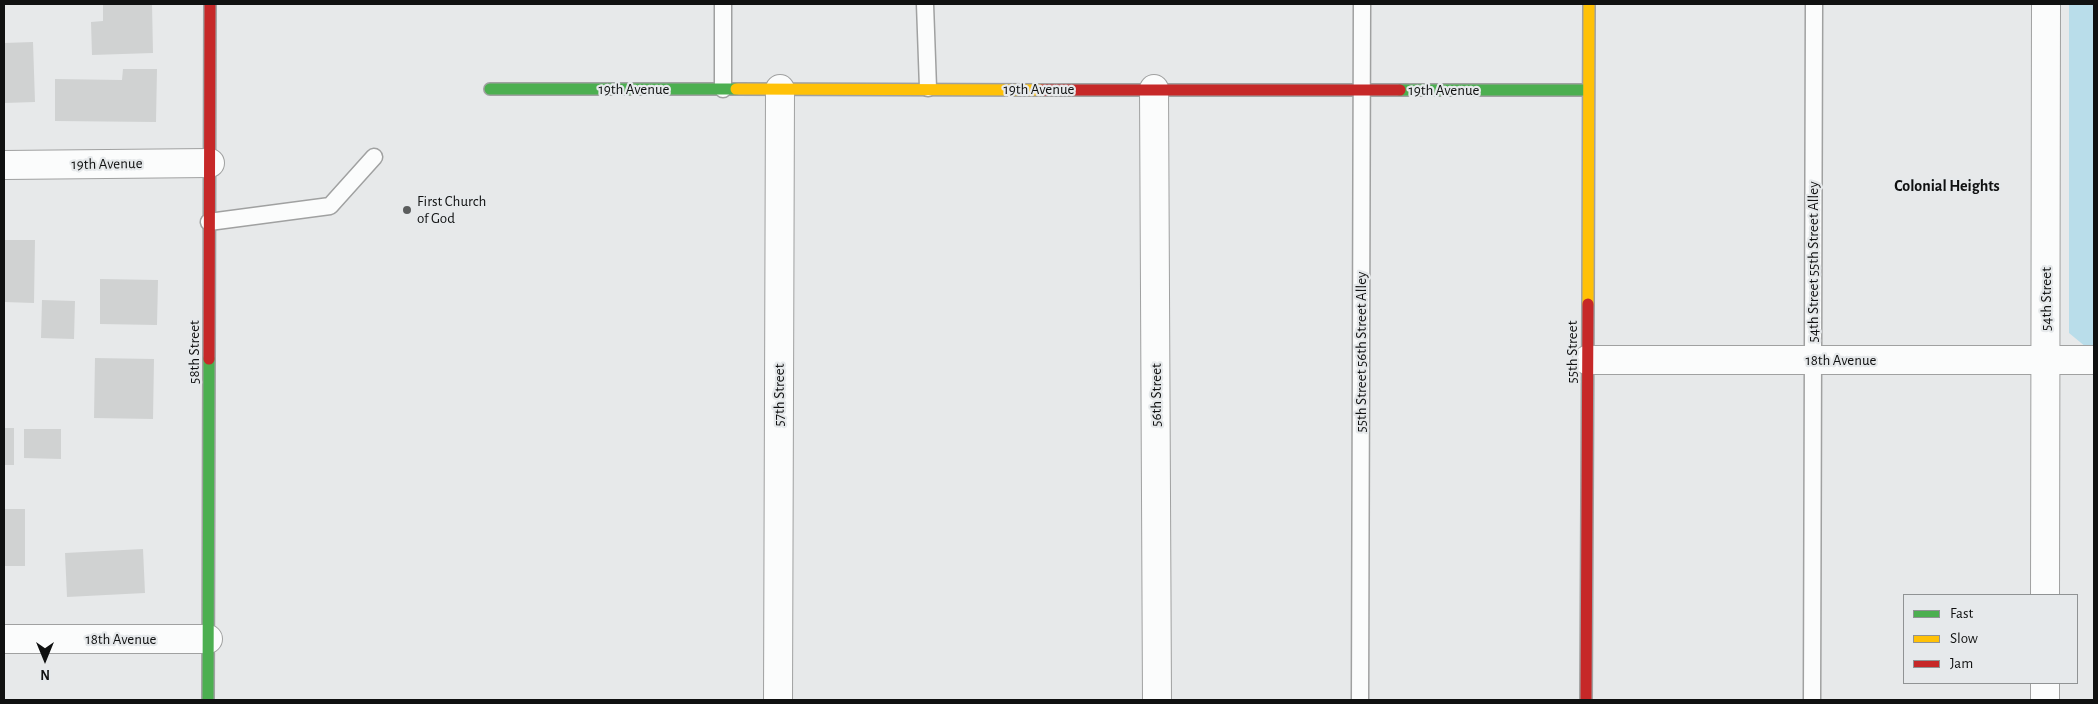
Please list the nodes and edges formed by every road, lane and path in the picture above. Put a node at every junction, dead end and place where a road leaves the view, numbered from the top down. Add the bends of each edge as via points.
1 (210, 4) edge
2 (723, 4) edge
3 (925, 4) edge
4 (1362, 4) edge
5 (1589, 4) edge
6 (1814, 4) edge
7 (2046, 4) edge
8 (928, 88) junction
9 (1154, 89) junction
10 (490, 90) dead end
11 (723, 90) junction
12 (780, 90) junction
13 (1361, 90) junction
14 (1588, 90) junction
15 (374, 157) dead end
16 (210, 163) junction
17 (4, 165) edge
18 (209, 222) junction
19 (1587, 360) junction
20 (1813, 360) junction
21 (2046, 360) junction
22 (2094, 360) edge
23 (2045, 594) edge
24 (4, 639) edge
25 (208, 639) junction
26 (2045, 684) edge
27 (208, 700) edge
28 (778, 700) edge
29 (1157, 700) edge
30 (1360, 700) edge
31 (1586, 700) edge
32 (1812, 700) edge
33 (2045, 700) edge

1 - 16 street, 58th Street
2 - 11 lane
3 - 8 lane
4 - 13 lane, 55th Street 56th Street Alley
5 - 14 street, 55th Street
6 - 20 lane, 54th Street 55th Street Alley
7 - 21 street, 54th Street
8 - 9 street, 19th Avenue
8 - 12 street, 19th Avenue
9 - 13 street, 19th Avenue
9 - 29 street, 56th Street
10 - 11 street, 19th Avenue
11 - 12 street, 19th Avenue
12 - 28 street, 57th Street
13 - 14 street, 19th Avenue
13 - 30 lane, 55th Street 56th Street Alley
14 - 19 street, 55th Street
15 - 18 lane via 330,206
16 - 17 street, 19th Avenue
16 - 18 street, 58th Street
18 - 25 street, 58th Street
19 - 20 street, 18th Avenue
19 - 31 street, 55th Street
20 - 21 street, 18th Avenue
20 - 32 lane, 54th Street 55th Street Alley
21 - 22 street, 18th Avenue
21 - 23 street, 54th Street
24 - 25 street, 18th Avenue
25 - 27 street, 58th Street
26 - 33 street

